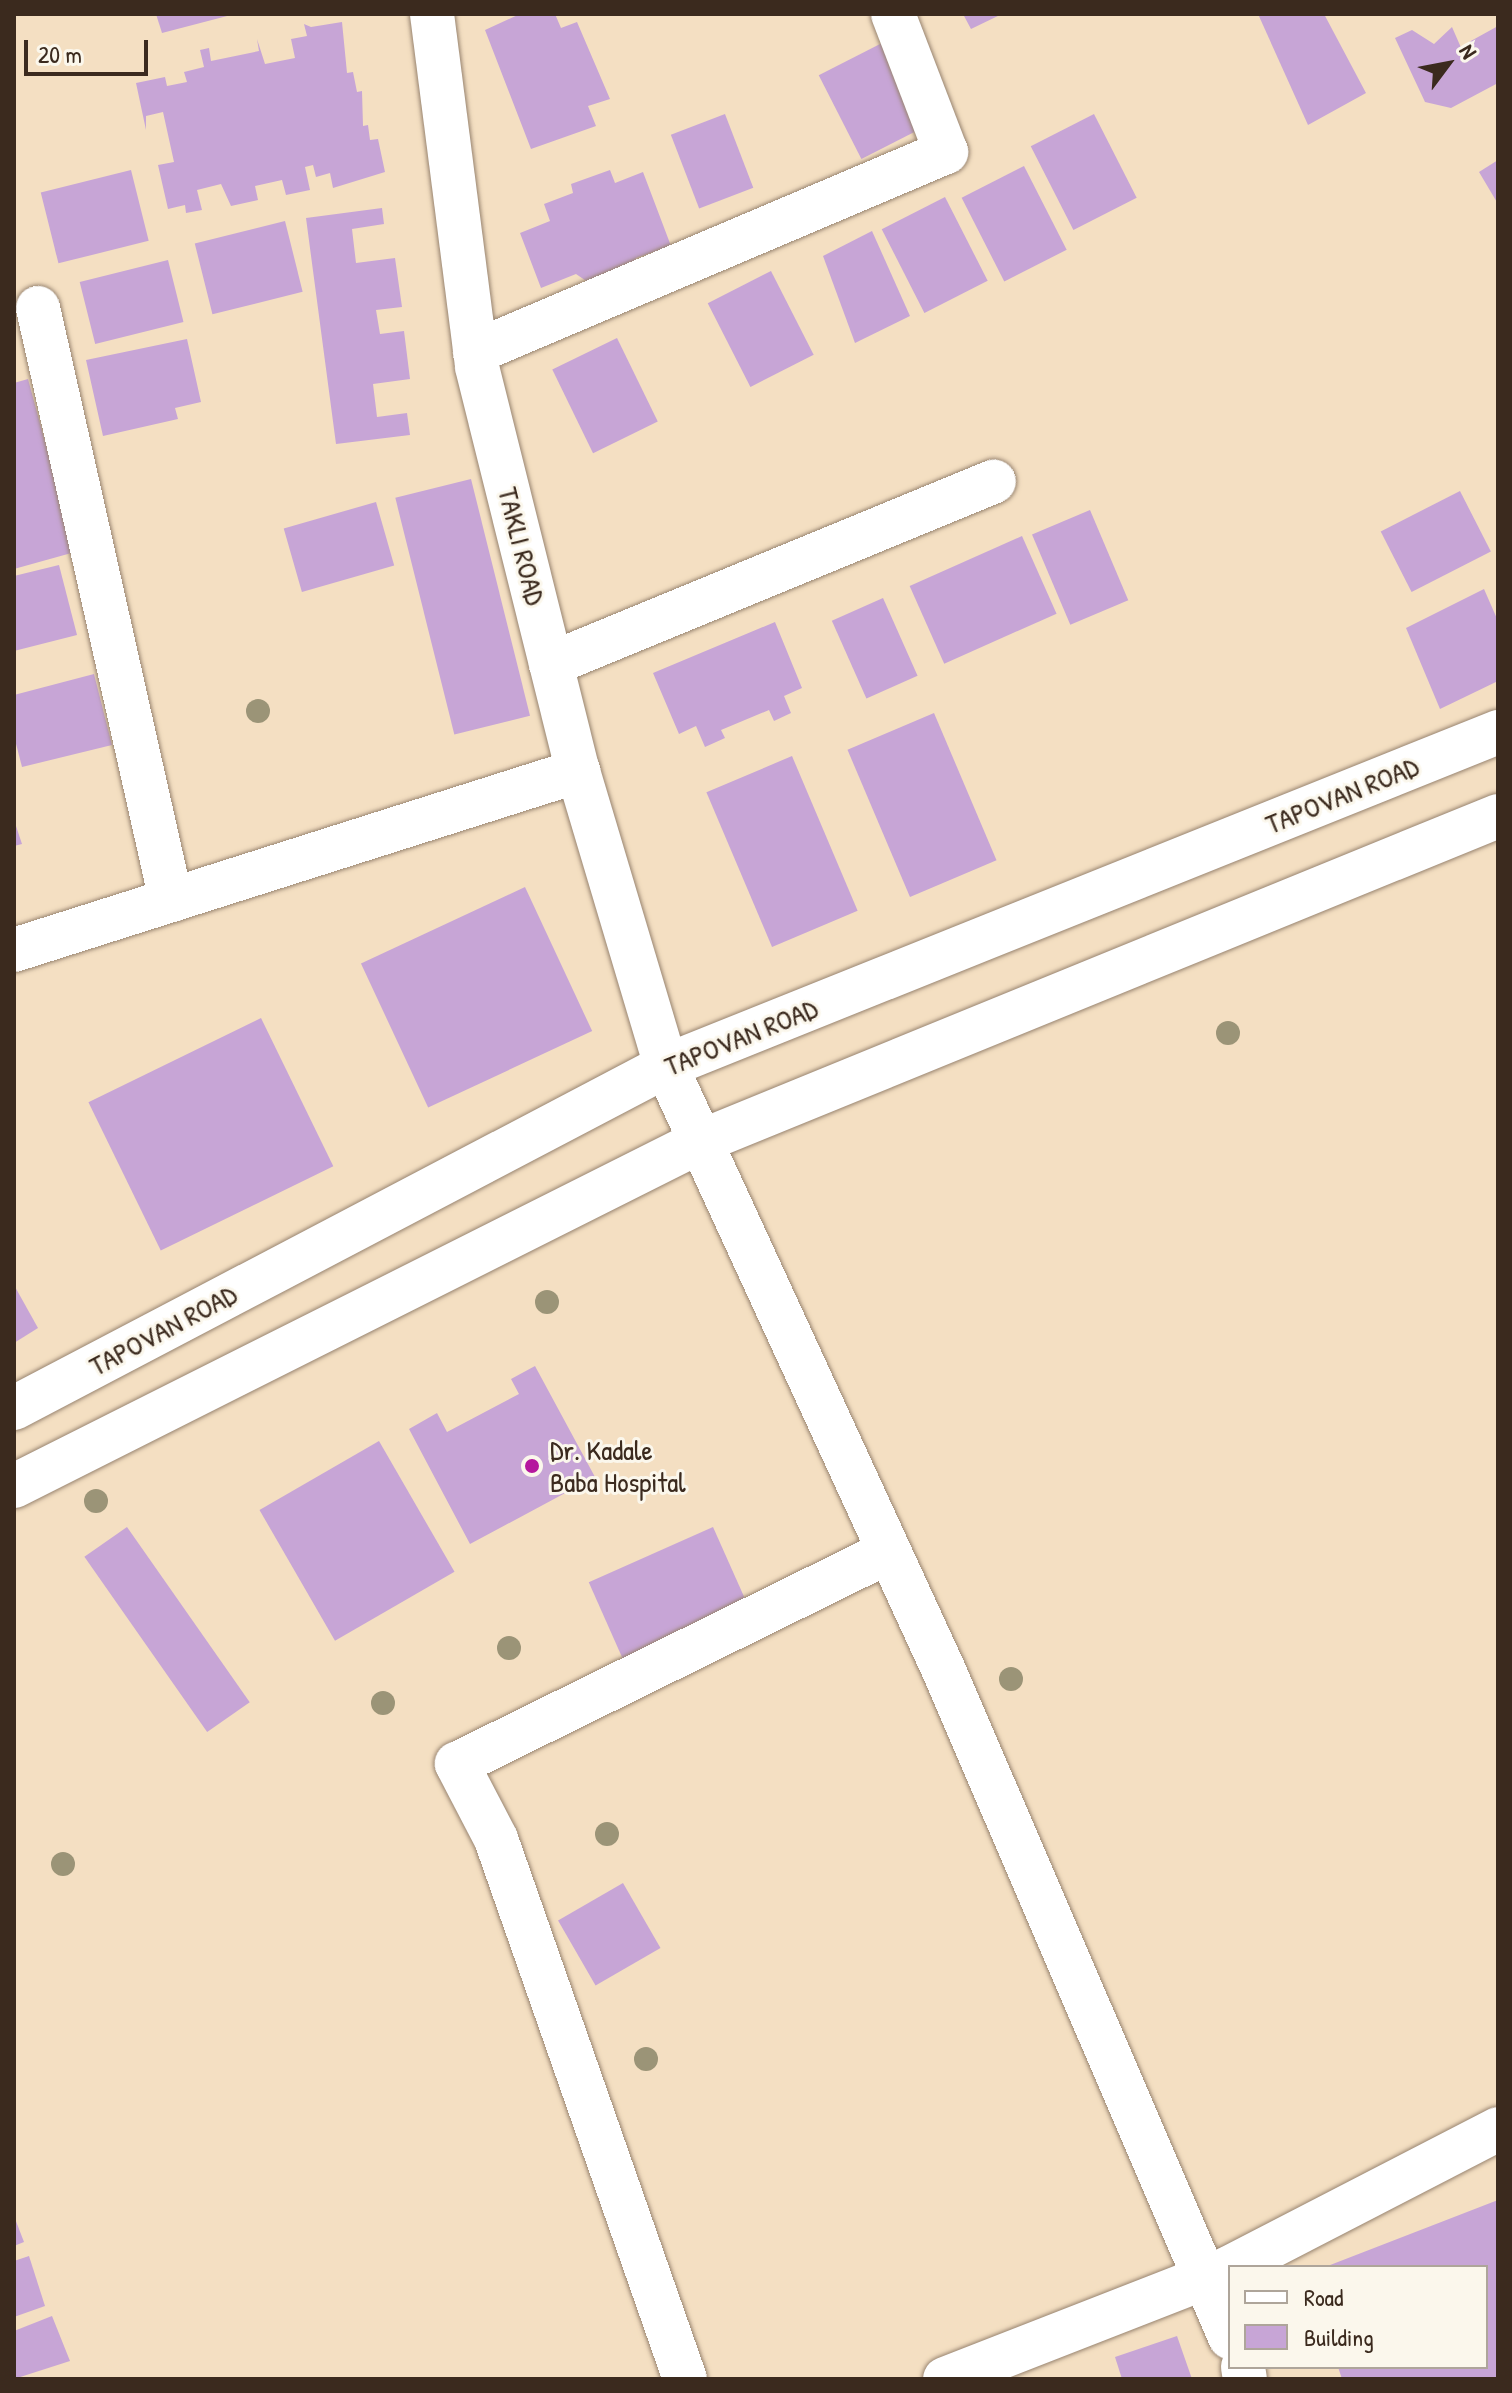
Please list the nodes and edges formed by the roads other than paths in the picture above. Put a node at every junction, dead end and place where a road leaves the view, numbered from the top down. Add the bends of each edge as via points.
1 (432, 14) edge
2 (893, 14) edge
3 (38, 308) dead end
4 (475, 352) junction
5 (994, 481) dead end
6 (551, 664) junction
7 (1498, 732) edge
8 (578, 771) junction
9 (1498, 816) edge
10 (171, 900) junction
11 (14, 950) edge
12 (666, 1066) junction
13 (697, 1143) junction
14 (14, 1408) edge
15 (14, 1486) edge
16 (886, 1553) junction
17 (1498, 2129) edge
18 (1236, 2265) edge
19 (1222, 2272) edge
20 (1228, 2321) edge
21 (685, 2379) edge
22 (945, 2379) edge

1 - 4 street, TAKLI ROAD
2 - 4 street via 946,152
3 - 10 street
4 - 6 street, TAKLI ROAD
5 - 6 street
6 - 8 street, TAKLI ROAD
7 - 12 street, TAPOVAN ROAD
8 - 10 street
8 - 12 street, TAKLI ROAD
9 - 13 street
10 - 11 street
12 - 13 street, TAKLI ROAD
12 - 14 street, TAPOVAN ROAD
13 - 15 street
13 - 16 street, TAKLI ROAD
16 - 19 street, TAKLI ROAD
16 - 21 street via 457,1764 496,1839
17 - 18 street
19 - 20 street, TAKLI ROAD
19 - 22 street

